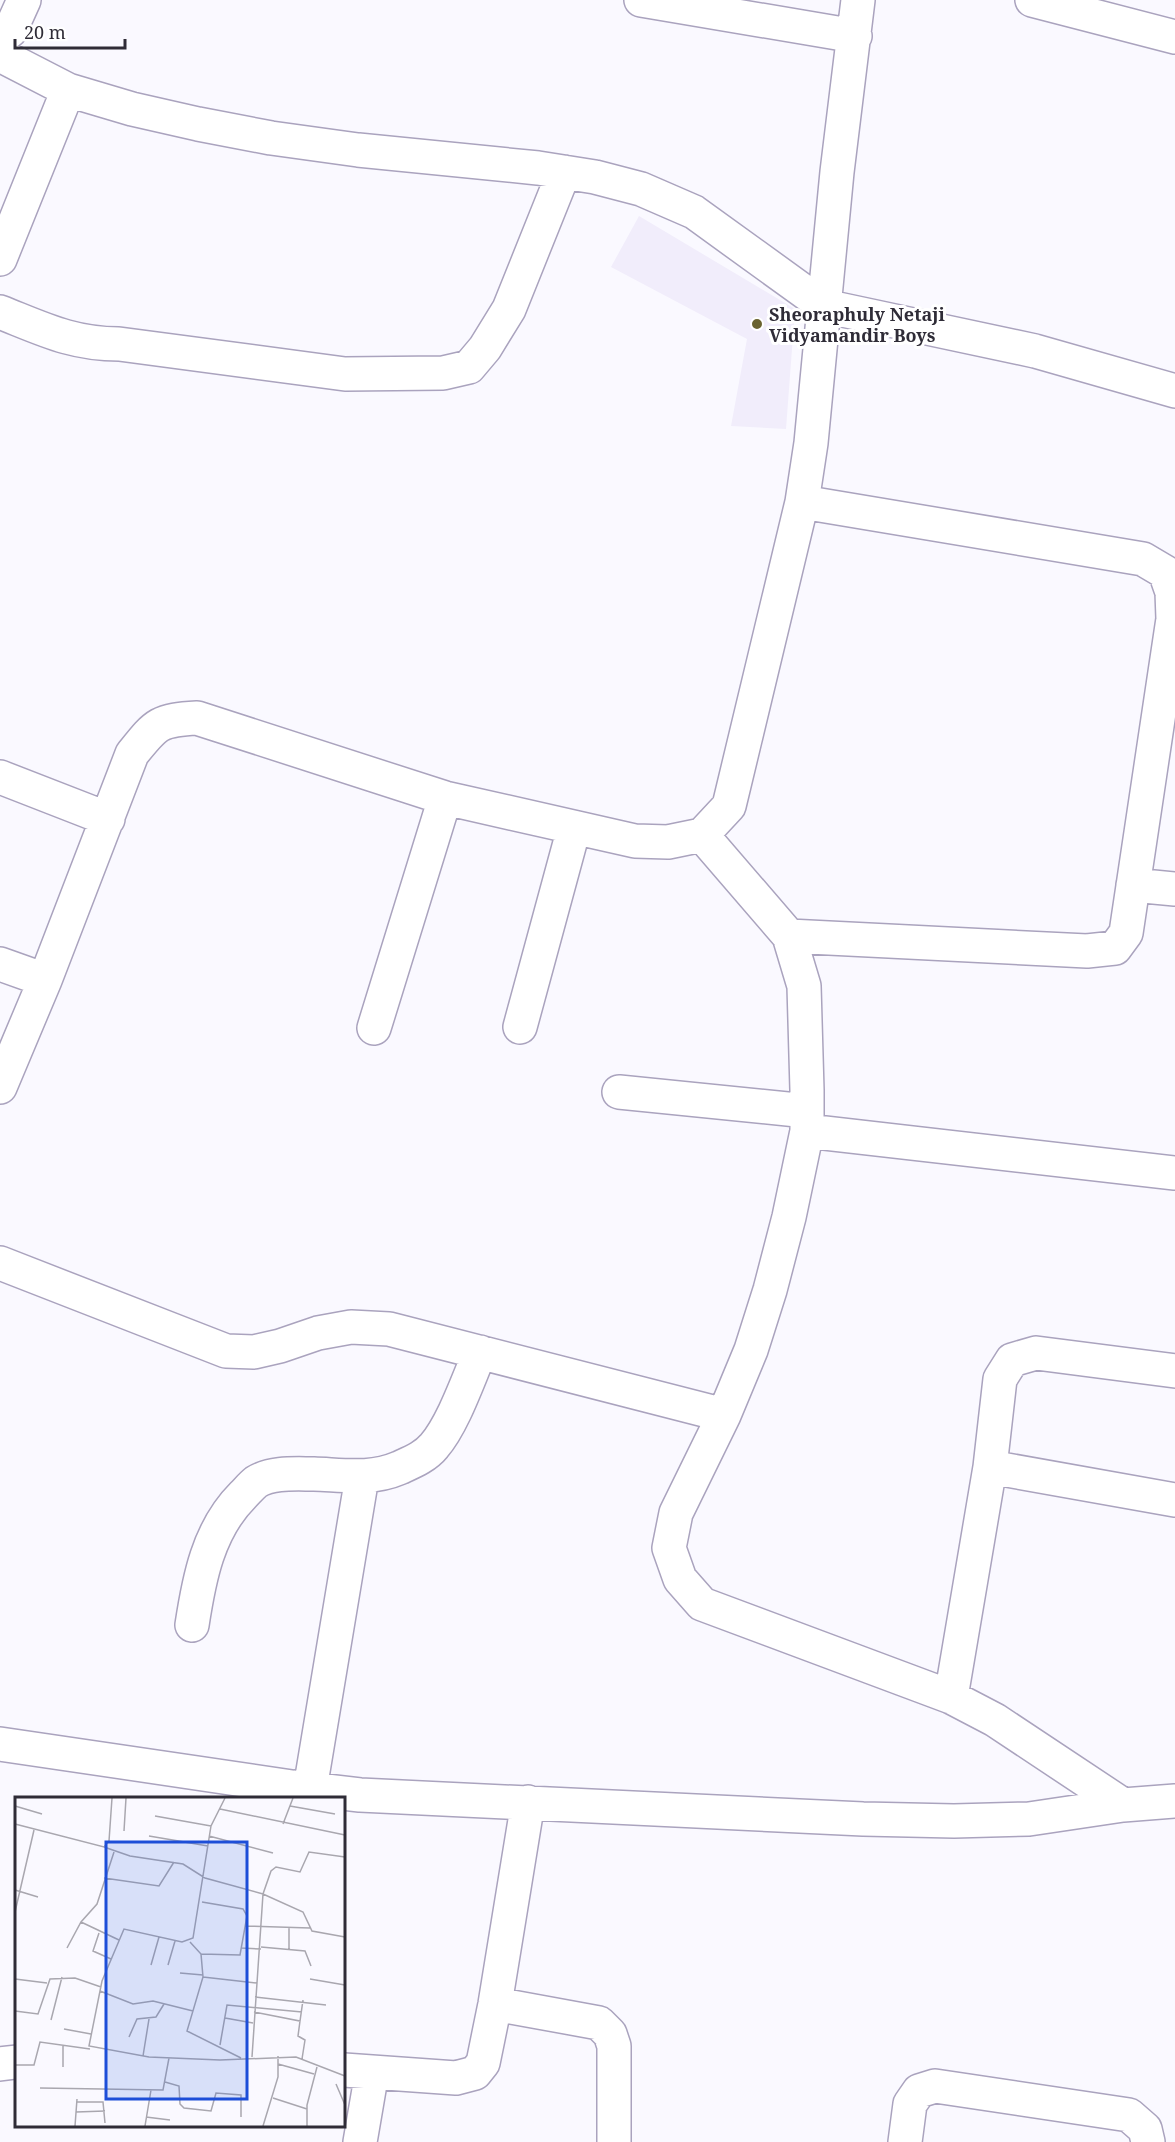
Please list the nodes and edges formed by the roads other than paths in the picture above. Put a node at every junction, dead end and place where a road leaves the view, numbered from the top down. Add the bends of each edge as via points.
1 (24, 0) edge
2 (641, 0) edge
3 (858, 0) edge
4 (1032, 0) edge
5 (855, 36) junction
6 (0, 37) edge
7 (1175, 37) edge
8 (0, 55) edge
9 (68, 90) junction
10 (564, 172) junction
11 (0, 260) edge
12 (824, 306) junction
13 (0, 312) edge
14 (1175, 391) edge
15 (801, 502) junction
16 (1168, 703) edge
17 (0, 777) edge
18 (445, 798) junction
19 (108, 819) junction
20 (574, 828) junction
21 (702, 836) junction
22 (1133, 885) junction
23 (1175, 889) edge
24 (789, 936) junction
25 (0, 964) edge
26 (45, 980) junction
27 (520, 1027) dead end
28 (374, 1028) dead end
29 (0, 1087) edge
30 (619, 1092) dead end
31 (807, 1121) junction
32 (1175, 1173) edge
33 (0, 1263) edge
34 (480, 1352) junction
35 (1175, 1371) edge
36 (724, 1415) junction
37 (990, 1467) junction
38 (362, 1477) junction
39 (1175, 1500) edge
40 (192, 1625) dead end
41 (951, 1697) junction
42 (0, 1744) edge
43 (310, 1789) junction
44 (1175, 1801) edge
45 (528, 1802) junction
46 (1123, 1805) junction
47 (495, 2004) junction
48 (15, 2062) edge
49 (0, 2064) edge
50 (358, 2071) edge
51 (360, 2142) edge
52 (614, 2142) edge
53 (905, 2142) edge
54 (1148, 2142) edge

1 - 6 street via 10,31
2 - 5 street
3 - 5 street
4 - 7 street
5 - 12 street
8 - 9 street
9 - 10 street via 132,109 271,138
9 - 11 street
10 - 12 street via 641,189 694,212
10 - 13 street via 509,309 469,367 443,373 345,374 66,339
12 - 14 street via 1035,351
12 - 15 street via 811,443
15 - 16 street via 1143,559 1165,572 1172,592
15 - 21 street via 729,806
16 - 22 street
17 - 19 street
18 - 19 street via 197,718 170,719 150,731 132,754
18 - 20 street
18 - 28 street
19 - 26 street
20 - 21 street via 636,841 668,842
20 - 27 street
21 - 24 street
22 - 23 street
22 - 24 street via 1126,933 1115,948 1087,951
24 - 31 street via 804,986
25 - 26 street
26 - 29 street
30 - 31 street
31 - 32 street
31 - 36 street via 770,1290
33 - 34 street via 226,1351 254,1352 351,1327 389,1329
34 - 36 street
34 - 38 street via 434,1447 419,1460
35 - 37 street via 1036,1353 1012,1360 1000,1379
36 - 41 street via 676,1513 669,1548 680,1579 702,1604
37 - 39 street
37 - 41 street
38 - 40 street via 279,1474 256,1482 232,1506 207,1553
38 - 43 street
41 - 46 street via 995,1720
42 - 43 street
43 - 45 street via 360,1795
44 - 46 street
45 - 46 street via 954,1821 1029,1819
45 - 47 street
47 - 50 street via 483,2063 475,2073 456,2078
47 - 52 street via 599,2023 610,2034 614,2046
48 - 49 street
50 - 51 street
53 - 54 street via 910,2104 919,2091 935,2086 1129,2115 1145,2129

